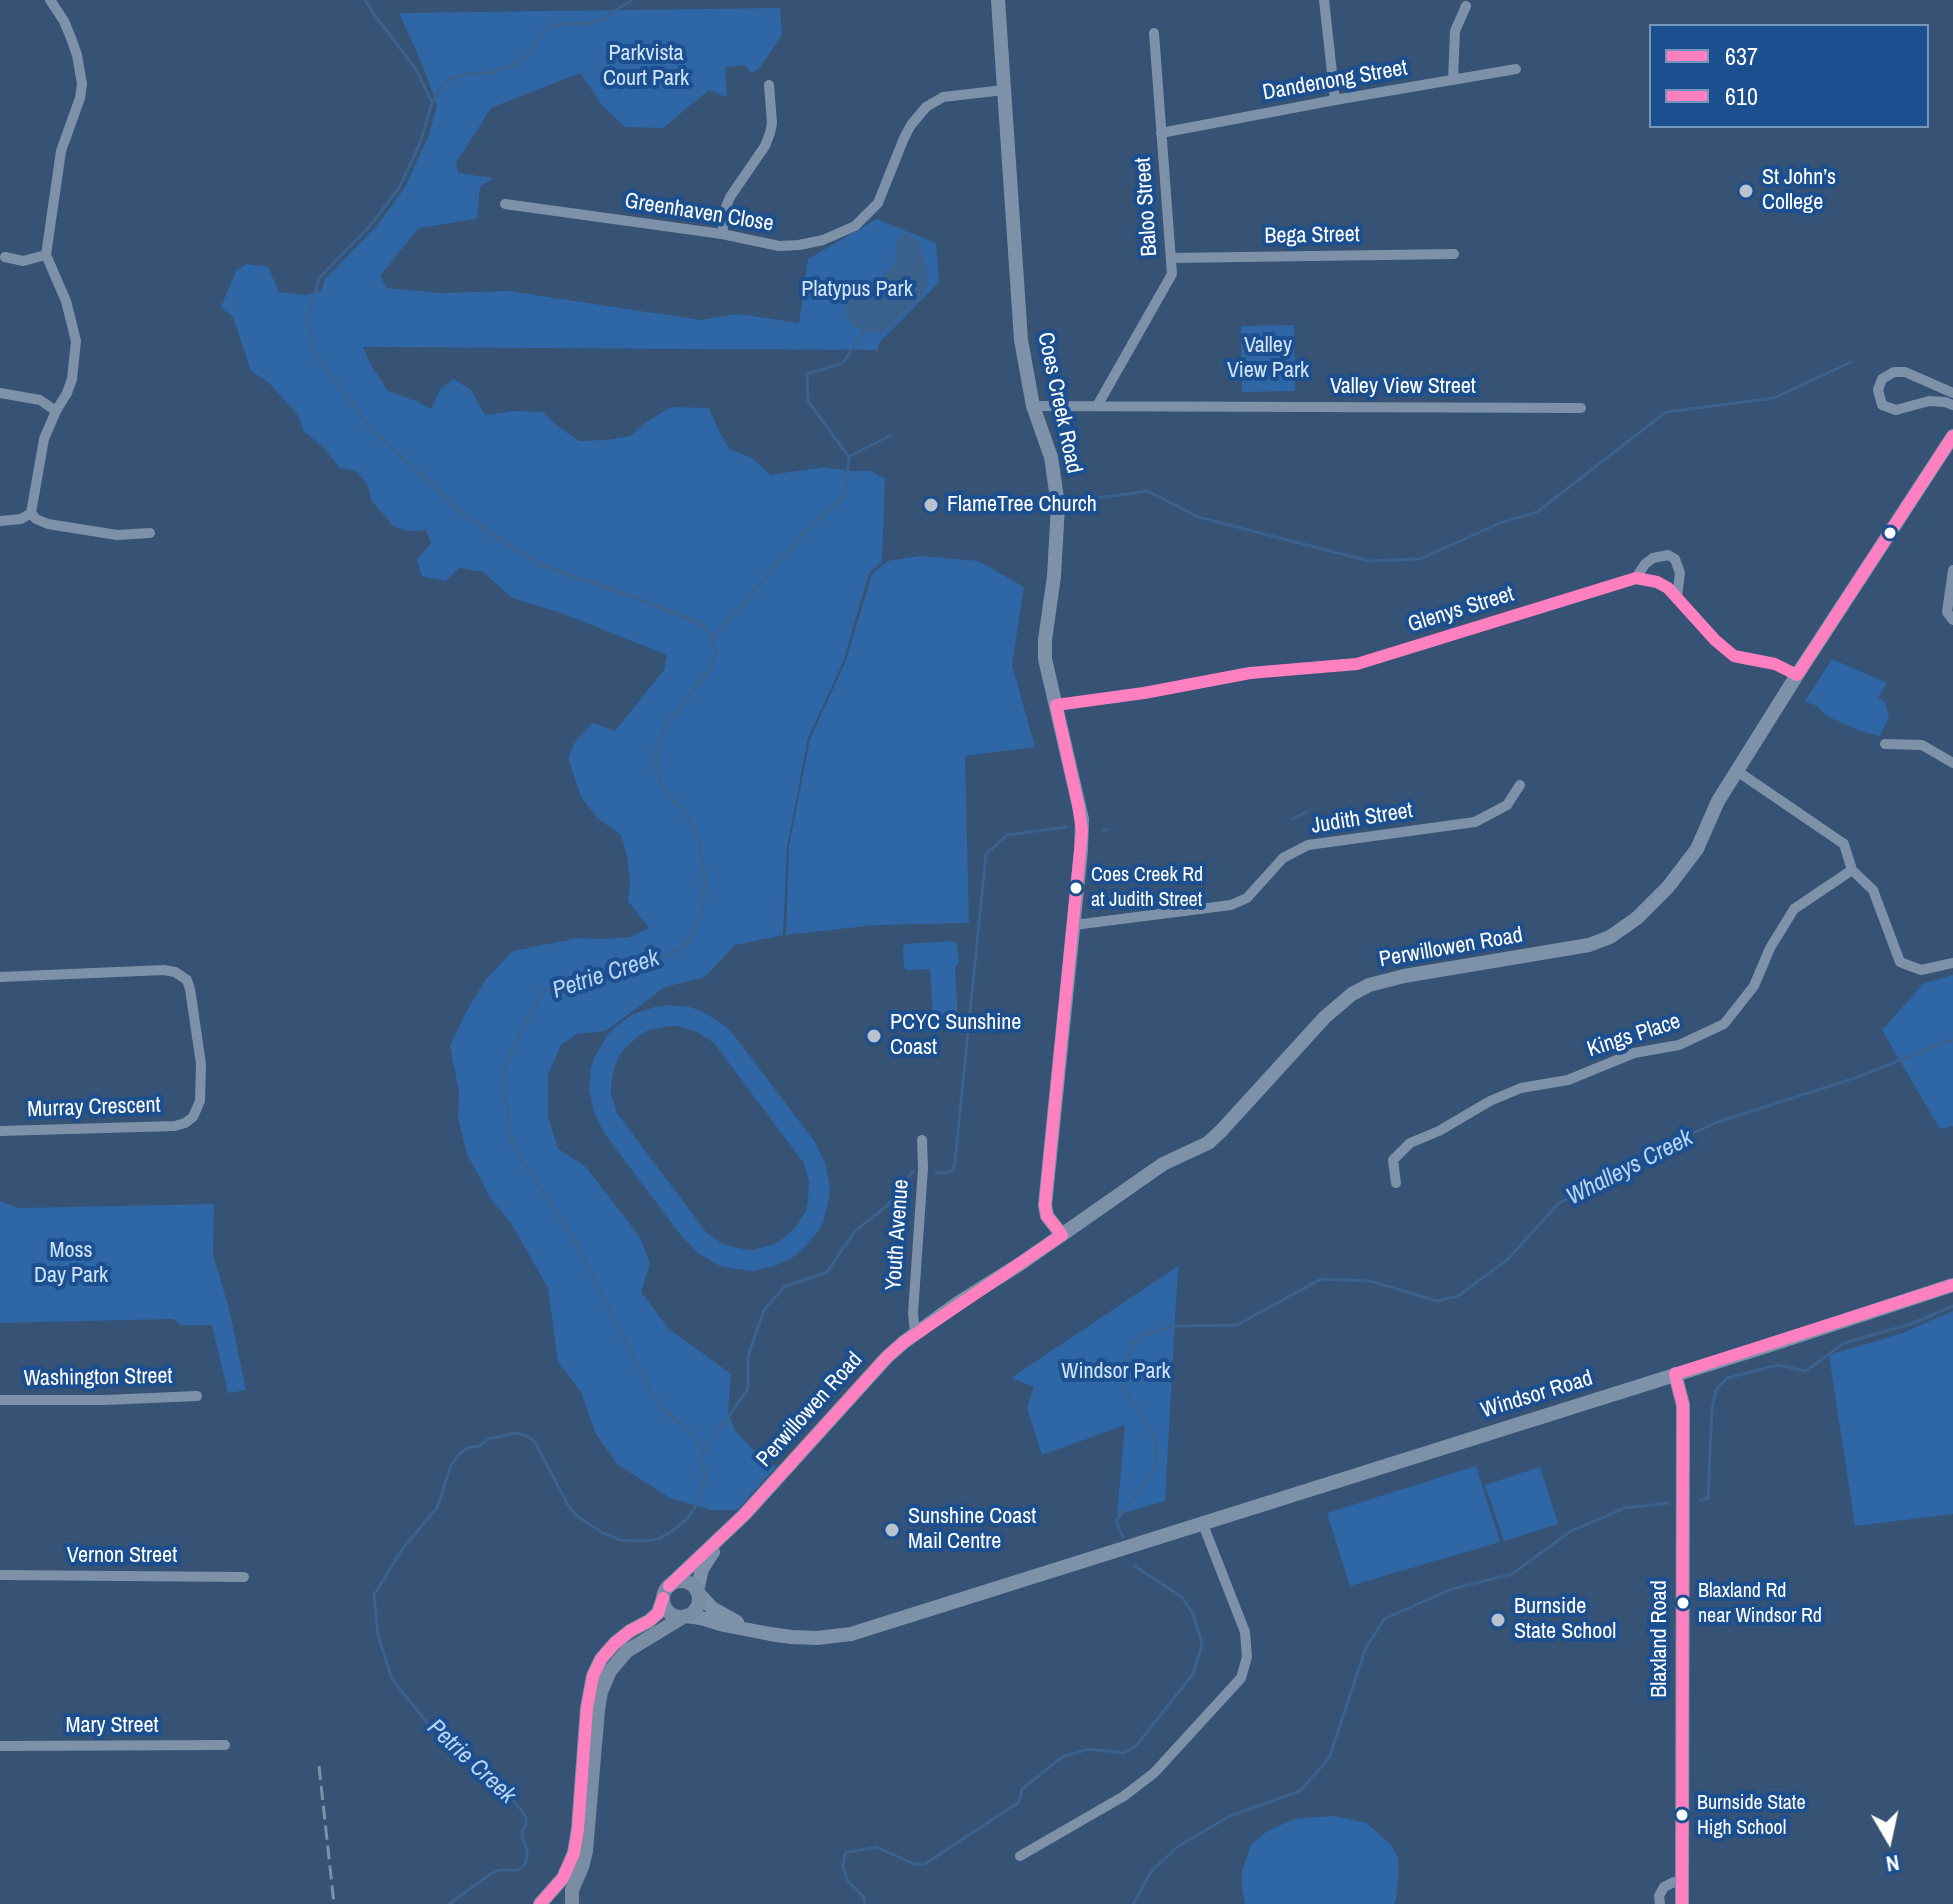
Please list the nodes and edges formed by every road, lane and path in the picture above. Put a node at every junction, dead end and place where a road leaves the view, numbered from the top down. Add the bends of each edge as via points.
1 (50, 0) edge
2 (998, 0) edge
3 (1324, 0) edge
4 (1466, 6) dead end
5 (1154, 33) dead end
6 (1516, 69) dead end
7 (1453, 80) junction
8 (769, 85) dead end
9 (1004, 90) junction
10 (1335, 100) junction
11 (1161, 133) junction
12 (505, 204) dead end
13 (722, 234) junction
14 (1454, 254) dead end
15 (46, 255) junction
16 (5, 257) dead end
17 (1171, 258) junction
18 (0, 393) edge
19 (1953, 393) edge
20 (1953, 405) edge
21 (1033, 406) junction
22 (1097, 406) junction
23 (1581, 408) dead end
24 (56, 411) junction
25 (1953, 436) edge
26 (31, 513) junction
27 (0, 521) edge
28 (150, 533) dead end
29 (1953, 570) edge
30 (1636, 578) junction
31 (1677, 597) junction
32 (1953, 620) edge
33 (1797, 675) junction
34 (1056, 705) junction
35 (1885, 744) dead end
36 (1953, 763) edge
37 (1737, 771) junction
38 (1520, 785) dead end
39 (1852, 870) junction
40 (1074, 925) junction
41 (1953, 963) edge
42 (0, 977) edge
43 (0, 1131) edge
44 (922, 1140) dead end
45 (1396, 1183) dead end
46 (1062, 1235) junction
47 (1953, 1285) edge
48 (915, 1333) junction
49 (1675, 1374) junction
50 (197, 1396) dead end
51 (0, 1400) edge
52 (744, 1515) junction
53 (1202, 1522) junction
54 (0, 1575) edge
55 (244, 1577) dead end
56 (666, 1592) junction
57 (698, 1592) junction
58 (684, 1617) junction
59 (751, 1630) junction
60 (225, 1745) dead end
61 (0, 1746) edge
62 (1020, 1856) dead end
63 (1683, 1882) junction
64 (541, 1904) edge
65 (566, 1904) edge
66 (572, 1904) edge
67 (1660, 1904) edge
68 (1682, 1904) edge

1 - 15 street via 71,38 82,84 61,151
2 - 9 street, Coes Creek Road
3 - 10 street
4 - 7 street via 1455,31
5 - 11 street, Baloo Street
6 - 7 street, Dandenong Street
7 - 10 street, Dandenong Street
8 - 13 street via 770,133 730,197
9 - 13 street, Greenhaven Close via 943,97 926,107 904,138 878,203 846,232 788,246
9 - 21 street, Coes Creek Road via 1021,340
10 - 11 street, Dandenong Street
11 - 17 street, Baloo Street
12 - 13 street, Greenhaven Close
14 - 17 street, Bega Street
15 - 16 street via 23,261
15 - 24 street via 76,341 72,379
17 - 22 street, Baloo Street via 1172,274
18 - 24 street via 40,400
19 - 20 street via 1905,372 1882,379 1878,390 1882,405 1896,410 1929,401
21 - 22 street, Valley View Street
21 - 34 street, Coes Creek Road via 1051,457 1058,505 1045,640
22 - 23 street, Valley View Street
24 - 26 street via 44,439
25 - 33 street, Perwillowen Road
26 - 27 street
26 - 28 street via 48,524 117,535
29 - 32 street via 1947,612
30 - 31 street via 1657,582
30 - 31 street, Glenys Street via 1653,558 1668,555 1680,573
30 - 34 street, Glenys Street via 1357,664 1250,673
31 - 33 street via 1734,656 1775,664
33 - 37 street, Perwillowen Road
34 - 40 street, Coes Creek Road via 1082,819
35 - 36 street via 1922,745
37 - 39 street via 1844,844
37 - 46 street, Perwillowen Road via 1697,849 1668,887 1610,937 1570,950 1404,976 1361,989 1325,1017 1208,1143 1163,1164
38 - 40 street, Judith Street via 1507,805 1475,822 1308,845 1283,858 1247,898 1231,905
39 - 41 street via 1873,890 1900,962 1921,970
39 - 45 street, Kings Place via 1794,909 1754,986 1724,1024 1679,1045 1634,1053 1568,1080 1521,1088 1490,1101 1410,1143 1393,1160
40 - 46 street, Coes Creek Road via 1045,1205
42 - 43 street, Murray Crescent via 175,972 190,989 201,1064 200,1101 185,1123
44 - 48 street, Youth Avenue
46 - 48 street, Perwillowen Road
47 - 49 street, Windsor Road
48 - 52 street, Perwillowen Road
49 - 53 street, Windsor Road
49 - 63 street, Blaxland Road via 1683,1405
50 - 51 street, Washington Street
52 - 56 street, Perwillowen Road
52 - 57 street, Perwillowen Road via 705,1564
53 - 59 street, Windsor Road via 851,1634 817,1638
53 - 62 street via 1245,1632 1247,1657 1241,1678 1154,1773
54 - 55 street, Vernon Street
56 - 57 main road via 676,1582 693,1585
56 - 58 main road via 665,1608
56 - 64 main road, Perwillowen Road via 658,1613 615,1643 593,1676 574,1853 563,1878
57 - 58 main road via 696,1608
57 - 59 street via 716,1611
58 - 59 street
58 - 66 main road via 627,1651 601,1692 586,1851
60 - 61 street, Mary Street
63 - 67 street via 1664,1887
63 - 68 street, Blaxland Road
64 - 65 main road

